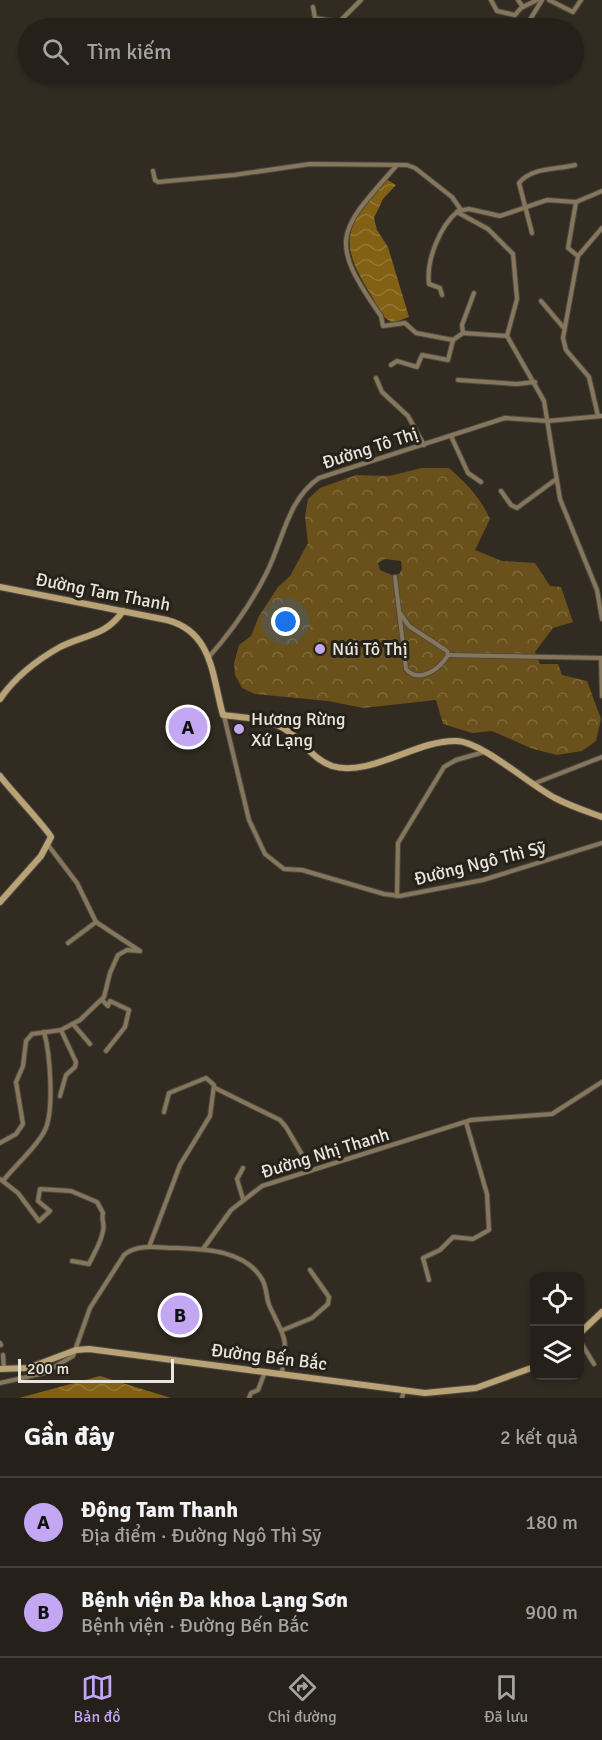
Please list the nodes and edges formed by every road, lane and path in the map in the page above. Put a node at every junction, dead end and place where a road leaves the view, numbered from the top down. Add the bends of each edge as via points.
1 (361, 0) edge
2 (491, 0) edge
3 (518, 0) edge
4 (537, 0) edge
5 (542, 0) edge
6 (549, 0) edge
7 (581, 0) edge
8 (313, 7) dead end
9 (523, 7) junction
10 (315, 18) edge
11 (343, 18) edge
12 (531, 18) edge
13 (398, 165) junction
14 (575, 165) dead end
15 (153, 171) dead end
16 (518, 176) dead end
17 (519, 183) junction
18 (602, 191) edge
19 (576, 202) junction
20 (525, 209) junction
21 (459, 211) junction
22 (602, 228) edge
23 (532, 233) dead end
24 (578, 256) junction
25 (474, 293) dead end
26 (442, 295) dead end
27 (541, 302) dead end
28 (564, 328) junction
29 (463, 333) junction
30 (507, 336) junction
31 (453, 340) junction
32 (391, 365) dead end
33 (376, 378) dead end
34 (458, 380) dead end
35 (535, 382) junction
36 (600, 416) edge
37 (548, 421) junction
38 (451, 436) junction
39 (424, 445) junction
40 (555, 480) junction
41 (481, 482) dead end
42 (501, 491) dead end
43 (395, 577) dead end
44 (0, 587) edge
45 (398, 610) junction
46 (123, 611) junction
47 (602, 619) edge
48 (448, 655) junction
49 (208, 658) junction
50 (602, 658) edge
51 (602, 696) edge
52 (0, 699) edge
53 (223, 715) junction
54 (485, 752) junction
55 (602, 757) edge
56 (0, 776) edge
57 (533, 784) junction
58 (602, 817) edge
59 (602, 843) edge
60 (48, 845) junction
61 (396, 896) junction
62 (0, 902) edge
63 (96, 922) junction
64 (68, 944) dead end
65 (102, 1000) junction
66 (73, 1024) junction
67 (61, 1030) junction
68 (44, 1032) junction
69 (90, 1044) dead end
70 (106, 1051) dead end
71 (602, 1082) edge
72 (215, 1088) junction
73 (60, 1096) dead end
74 (164, 1112) dead end
75 (466, 1122) junction
76 (0, 1143) edge
77 (243, 1168) dead end
78 (311, 1170) junction
79 (1, 1180) edge
80 (243, 1199) junction
81 (148, 1247) junction
82 (202, 1250) junction
83 (72, 1262) dead end
84 (310, 1270) dead end
85 (429, 1280) dead end
86 (602, 1312) edge
87 (584, 1328) edge
88 (284, 1330) junction
89 (584, 1349) edge
90 (76, 1350) junction
91 (3, 1355) dead end
92 (594, 1364) dead end
93 (2, 1369) edge
94 (530, 1369) edge
95 (265, 1371) junction
96 (282, 1372) junction
97 (0, 1383) edge
98 (404, 1390) junction
99 (249, 1398) edge
100 (402, 1398) edge

1 - 11 street
2 - 9 street via 494,10 502,13 515,15
3 - 9 street
4 - 9 street
5 - 12 street
6 - 7 street via 573,12
8 - 10 street
13 - 15 street via 310,164 158,182
13 - 21 street via 415,168 452,196
13 - 31 street via 349,224 348,261 383,326 405,323 416,333
14 - 17 street via 529,174
16 - 17 street
17 - 20 street
18 - 19 street
19 - 20 street via 547,200
19 - 24 street via 568,248
20 - 21 street via 497,216 469,209
20 - 23 street
21 - 26 street via 444,230 430,266 429,284 440,288
21 - 30 street via 488,229 513,254 517,299
22 - 24 street
24 - 28 street
25 - 29 street via 462,325
27 - 28 street
28 - 36 street via 566,350 589,377
29 - 30 street
29 - 31 street
30 - 35 street
31 - 32 street via 448,360 422,355 417,368 397,361
33 - 39 street via 382,392 408,416
34 - 35 street
35 - 37 street
36 - 37 street, Đường Tô Thị
37 - 38 street, Đường Tô Thị via 505,418
37 - 40 street
38 - 39 street, Đường Tô Thị
38 - 41 street via 468,472
39 - 49 street, Đường Tô Thị via 310,484 301,494 256,592 231,632
40 - 42 street via 517,508
40 - 47 street via 564,513 597,590
43 - 45 street
44 - 46 street, Đường Tam Thanh
45 - 48 street via 409,626
45 - 48 street via 403,663 408,671 423,676 441,665
46 - 49 street, Đường Tam Thanh via 186,626 199,637
46 - 52 street via 112,626 59,648 28,668
48 - 50 street
49 - 53 street, Đường Tam Thanh
50 - 51 street
53 - 54 street via 280,726 315,757 341,768 448,741 459,740
53 - 61 street, Đường Ngô Thì Sỹ via 249,820 270,859 284,869 302,870
54 - 57 street
54 - 61 street via 444,767 398,843
55 - 57 street
56 - 60 street via 50,834
57 - 58 street via 556,799
59 - 61 street, Đường Ngô Thì Sỹ via 483,880
60 - 62 street
60 - 63 street via 77,883
63 - 64 street
63 - 65 street via 140,949 118,955
65 - 66 street
65 - 70 street via 108,1006 111,1002 129,1010 125,1027
66 - 67 street
66 - 69 street
67 - 68 street
67 - 73 street via 76,1062 66,1075
68 - 76 street via 32,1034 27,1041 16,1082 23,1124 16,1134
68 - 79 street via 52,1072 48,1123 36,1144
71 - 75 street, Đường Nhị Thanh via 552,1114
72 - 74 street via 206,1078 169,1093
72 - 78 street via 280,1120
72 - 81 street via 210,1116 180,1165
75 - 78 street, Đường Nhị Thanh
75 - 85 street via 487,1194 489,1230 473,1239 453,1237 440,1250 425,1256
77 - 80 street via 237,1184
78 - 80 street, Đường Nhị Thanh via 262,1186
79 - 83 street via 18,1193 39,1221 50,1211 38,1201 40,1190 71,1191 97,1202 103,1213 100,1242 89,1264
80 - 82 street, Đường Nhị Thanh via 219,1223
81 - 82 street
81 - 90 street via 124,1255 90,1308
82 - 88 street via 232,1256 259,1275
84 - 88 street via 329,1297 328,1304 312,1318
86 - 87 street
88 - 96 street
89 - 92 street
90 - 93 street, Đường Bến Bắc via 28,1368
90 - 95 street, Đường Bến Bắc
90 - 97 street via 57,1367
91 - 93 street
94 - 98 street, Đường Bến Bắc via 468,1390
95 - 96 street, Đường Bến Bắc
95 - 99 street via 258,1390
96 - 98 street, Đường Bến Bắc
98 - 100 street

